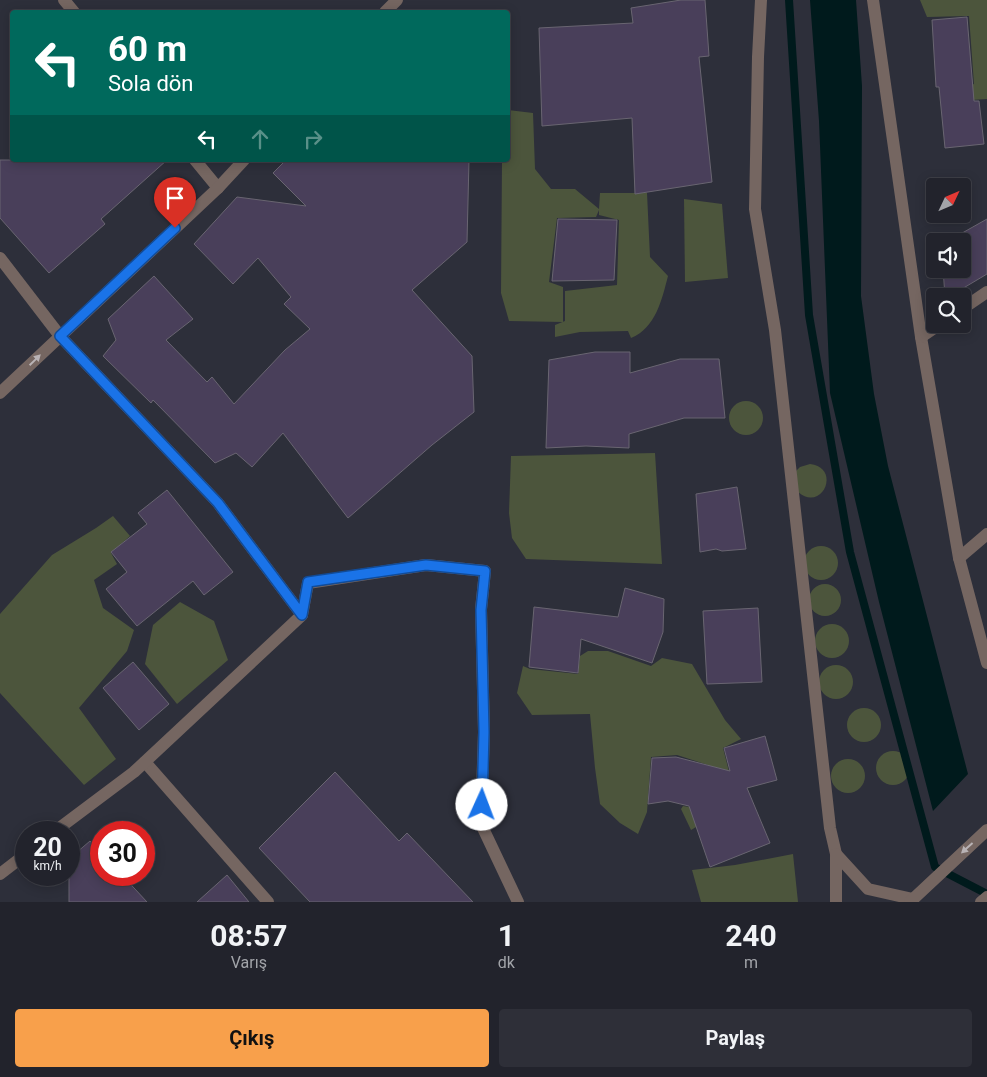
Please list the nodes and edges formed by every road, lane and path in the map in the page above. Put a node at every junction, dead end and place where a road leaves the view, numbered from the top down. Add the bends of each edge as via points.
1 (64, 0) edge
2 (397, 0) edge
3 (761, 0) edge
4 (873, 0) edge
5 (72, 10) edge
6 (387, 10) edge
7 (197, 162) edge
8 (242, 162) edge
9 (218, 188) junction
10 (0, 258) edge
11 (987, 292) edge
12 (971, 303) edge
13 (927, 333) edge
14 (60, 336) junction
15 (921, 337) junction
16 (0, 393) edge
17 (987, 534) edge
18 (959, 558) junction
19 (302, 615) junction
20 (987, 663) edge
21 (145, 762) junction
22 (69, 821) edge
23 (987, 830) edge
24 (836, 854) junction
25 (15, 862) edge
26 (0, 874) edge
27 (987, 896) edge
28 (911, 900) edge
29 (268, 902) edge
30 (518, 902) edge
31 (836, 902) edge
32 (980, 902) edge

1 - 5 street
2 - 6 street
3 - 24 street via 755,209 775,330 830,828
4 - 15 street
7 - 9 street
8 - 9 street
9 - 14 street
10 - 14 street
11 - 12 street
13 - 15 street
16 -> 14 street
14 - 19 street via 218,503
15 - 18 street
17 - 18 street
18 - 20 street
19 - 21 street
19 - 30 street via 308,582 426,565 485,571 481,610 484,732 481,824
21 - 22 street
21 - 29 street
23 -> 28 street
24 - 28 street via 868,889
24 - 31 street
25 - 26 street
27 - 32 street

